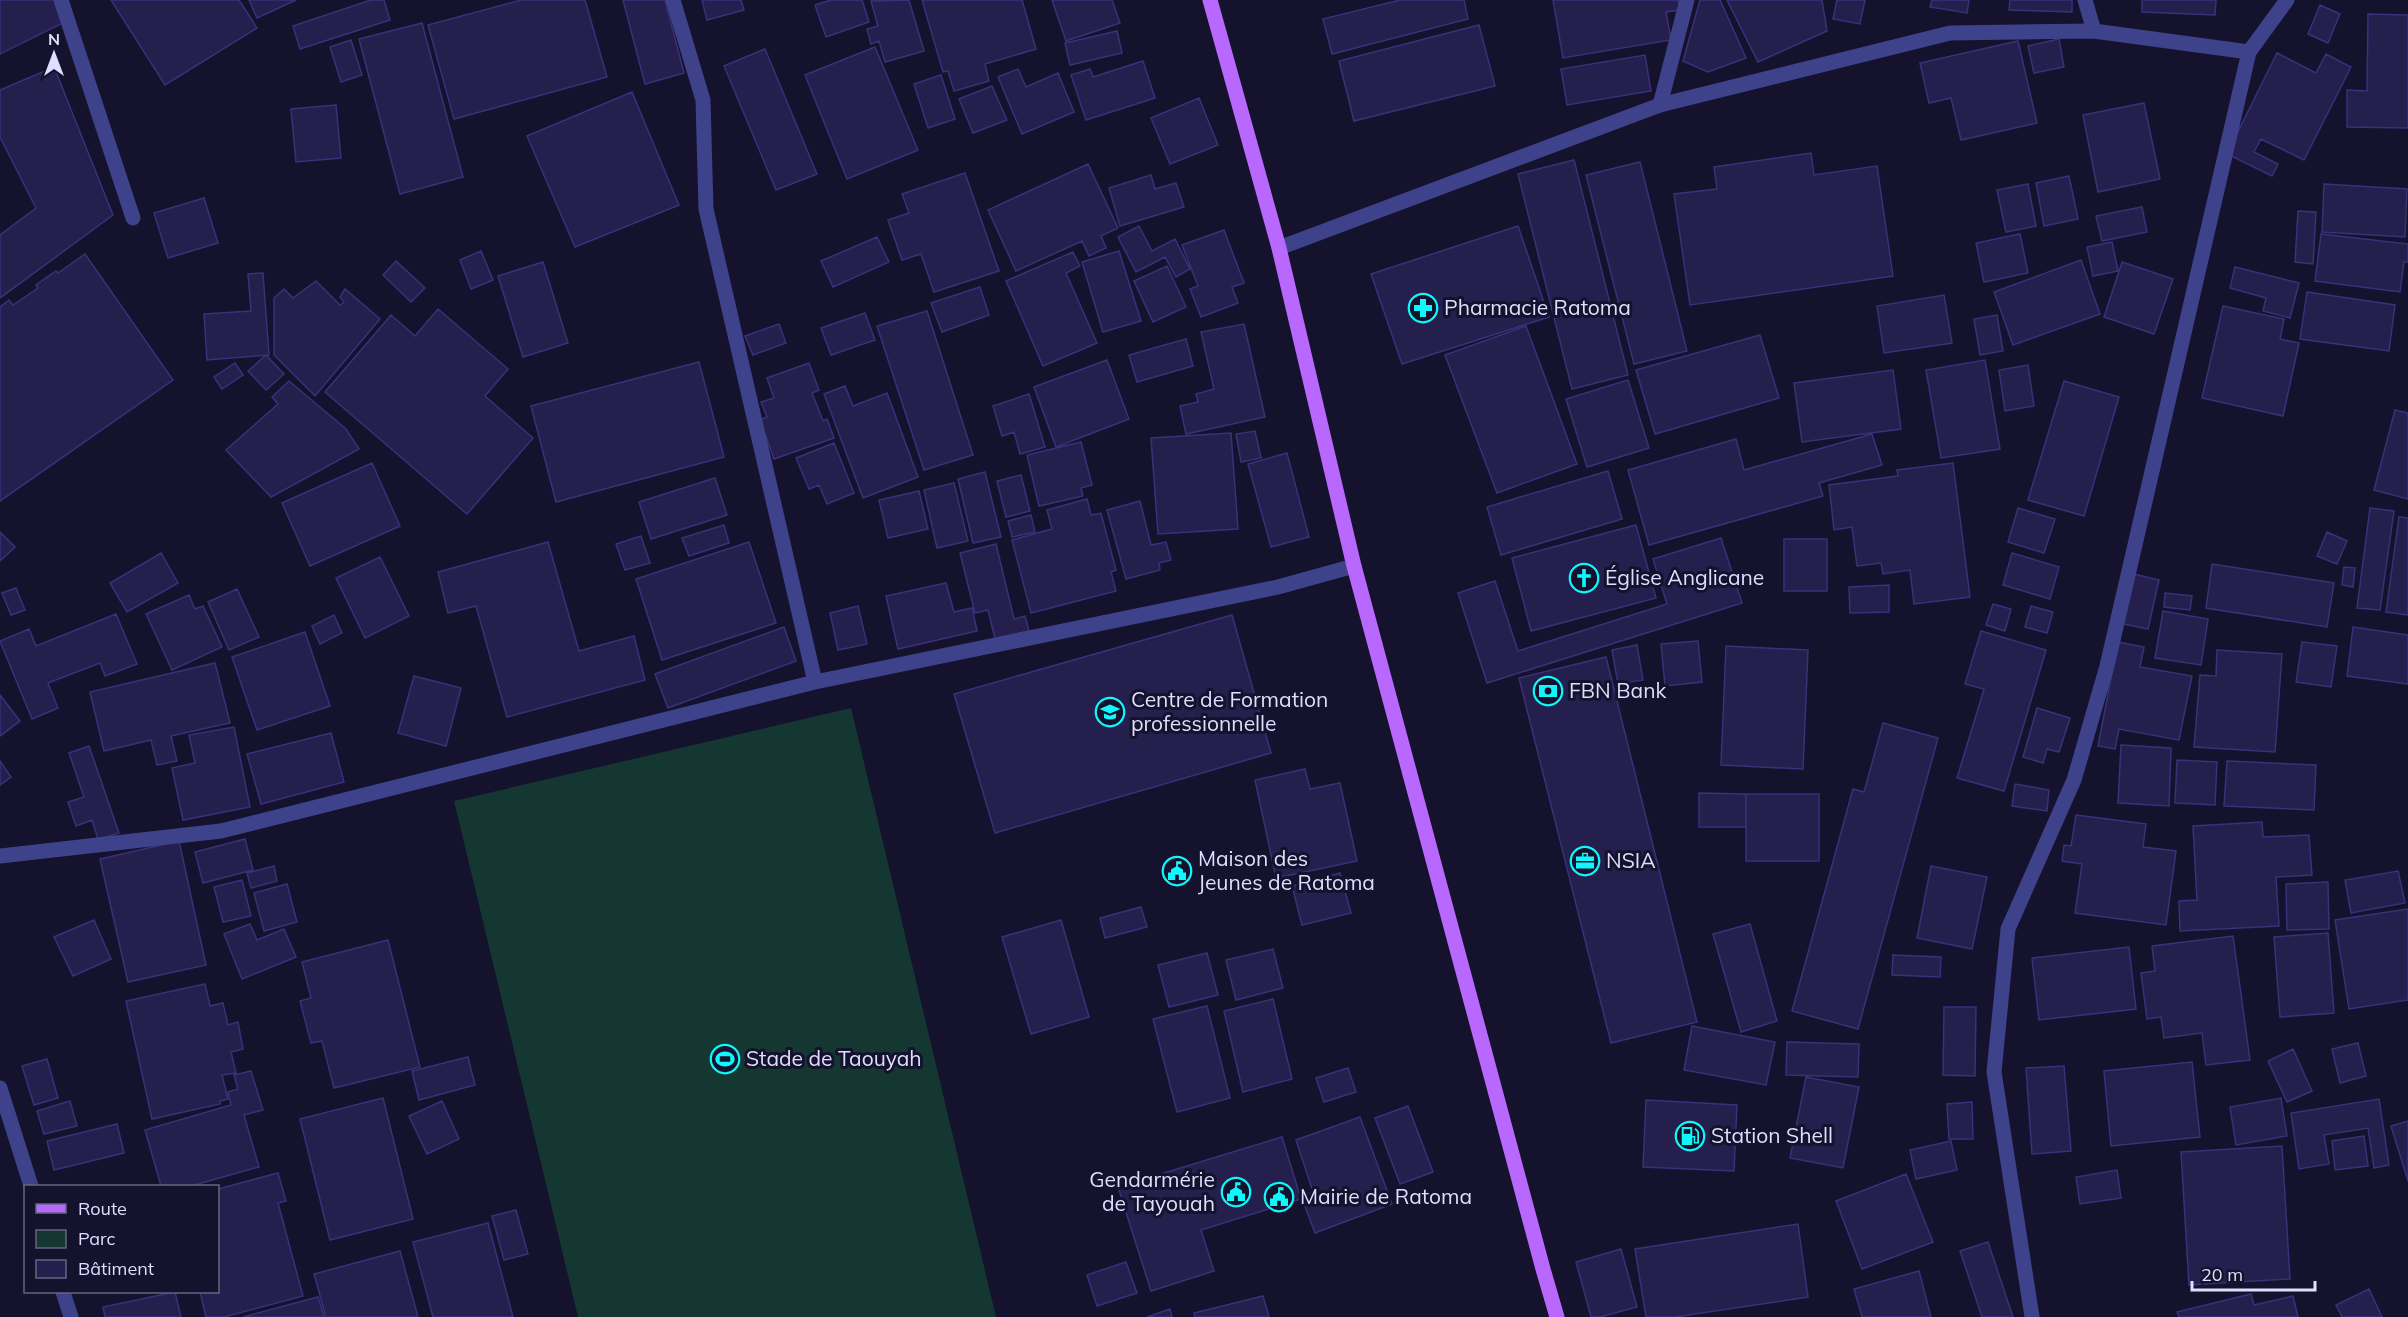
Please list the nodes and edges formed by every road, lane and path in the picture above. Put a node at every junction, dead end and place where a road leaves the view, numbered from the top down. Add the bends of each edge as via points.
1 (61, 0) edge
2 (673, 0) edge
3 (1210, 0) edge
4 (1687, 0) edge
5 (2085, 0) edge
6 (2287, 0) edge
7 (2094, 31) junction
8 (2249, 52) junction
9 (1660, 105) junction
10 (133, 218) dead end
11 (1279, 248) junction
12 (1354, 566) junction
13 (815, 682) junction
14 (0, 856) edge
15 (0, 1088) edge
16 (31, 1185) edge
17 (63, 1293) edge
18 (71, 1317) edge
19 (1557, 1317) edge
20 (2032, 1317) edge

1 - 10 street
2 - 13 street via 703,100 706,209
3 - 11 main road
4 - 9 street
5 - 7 street
6 - 8 street
7 - 8 street
7 - 9 street via 1950,33
8 - 20 street via 2107,666 2073,780 2008,929 1994,1072
9 - 11 street
11 - 12 main road
12 - 13 street via 1278,587
12 - 19 main road
13 - 14 street via 221,831
15 - 16 street
17 - 18 street

